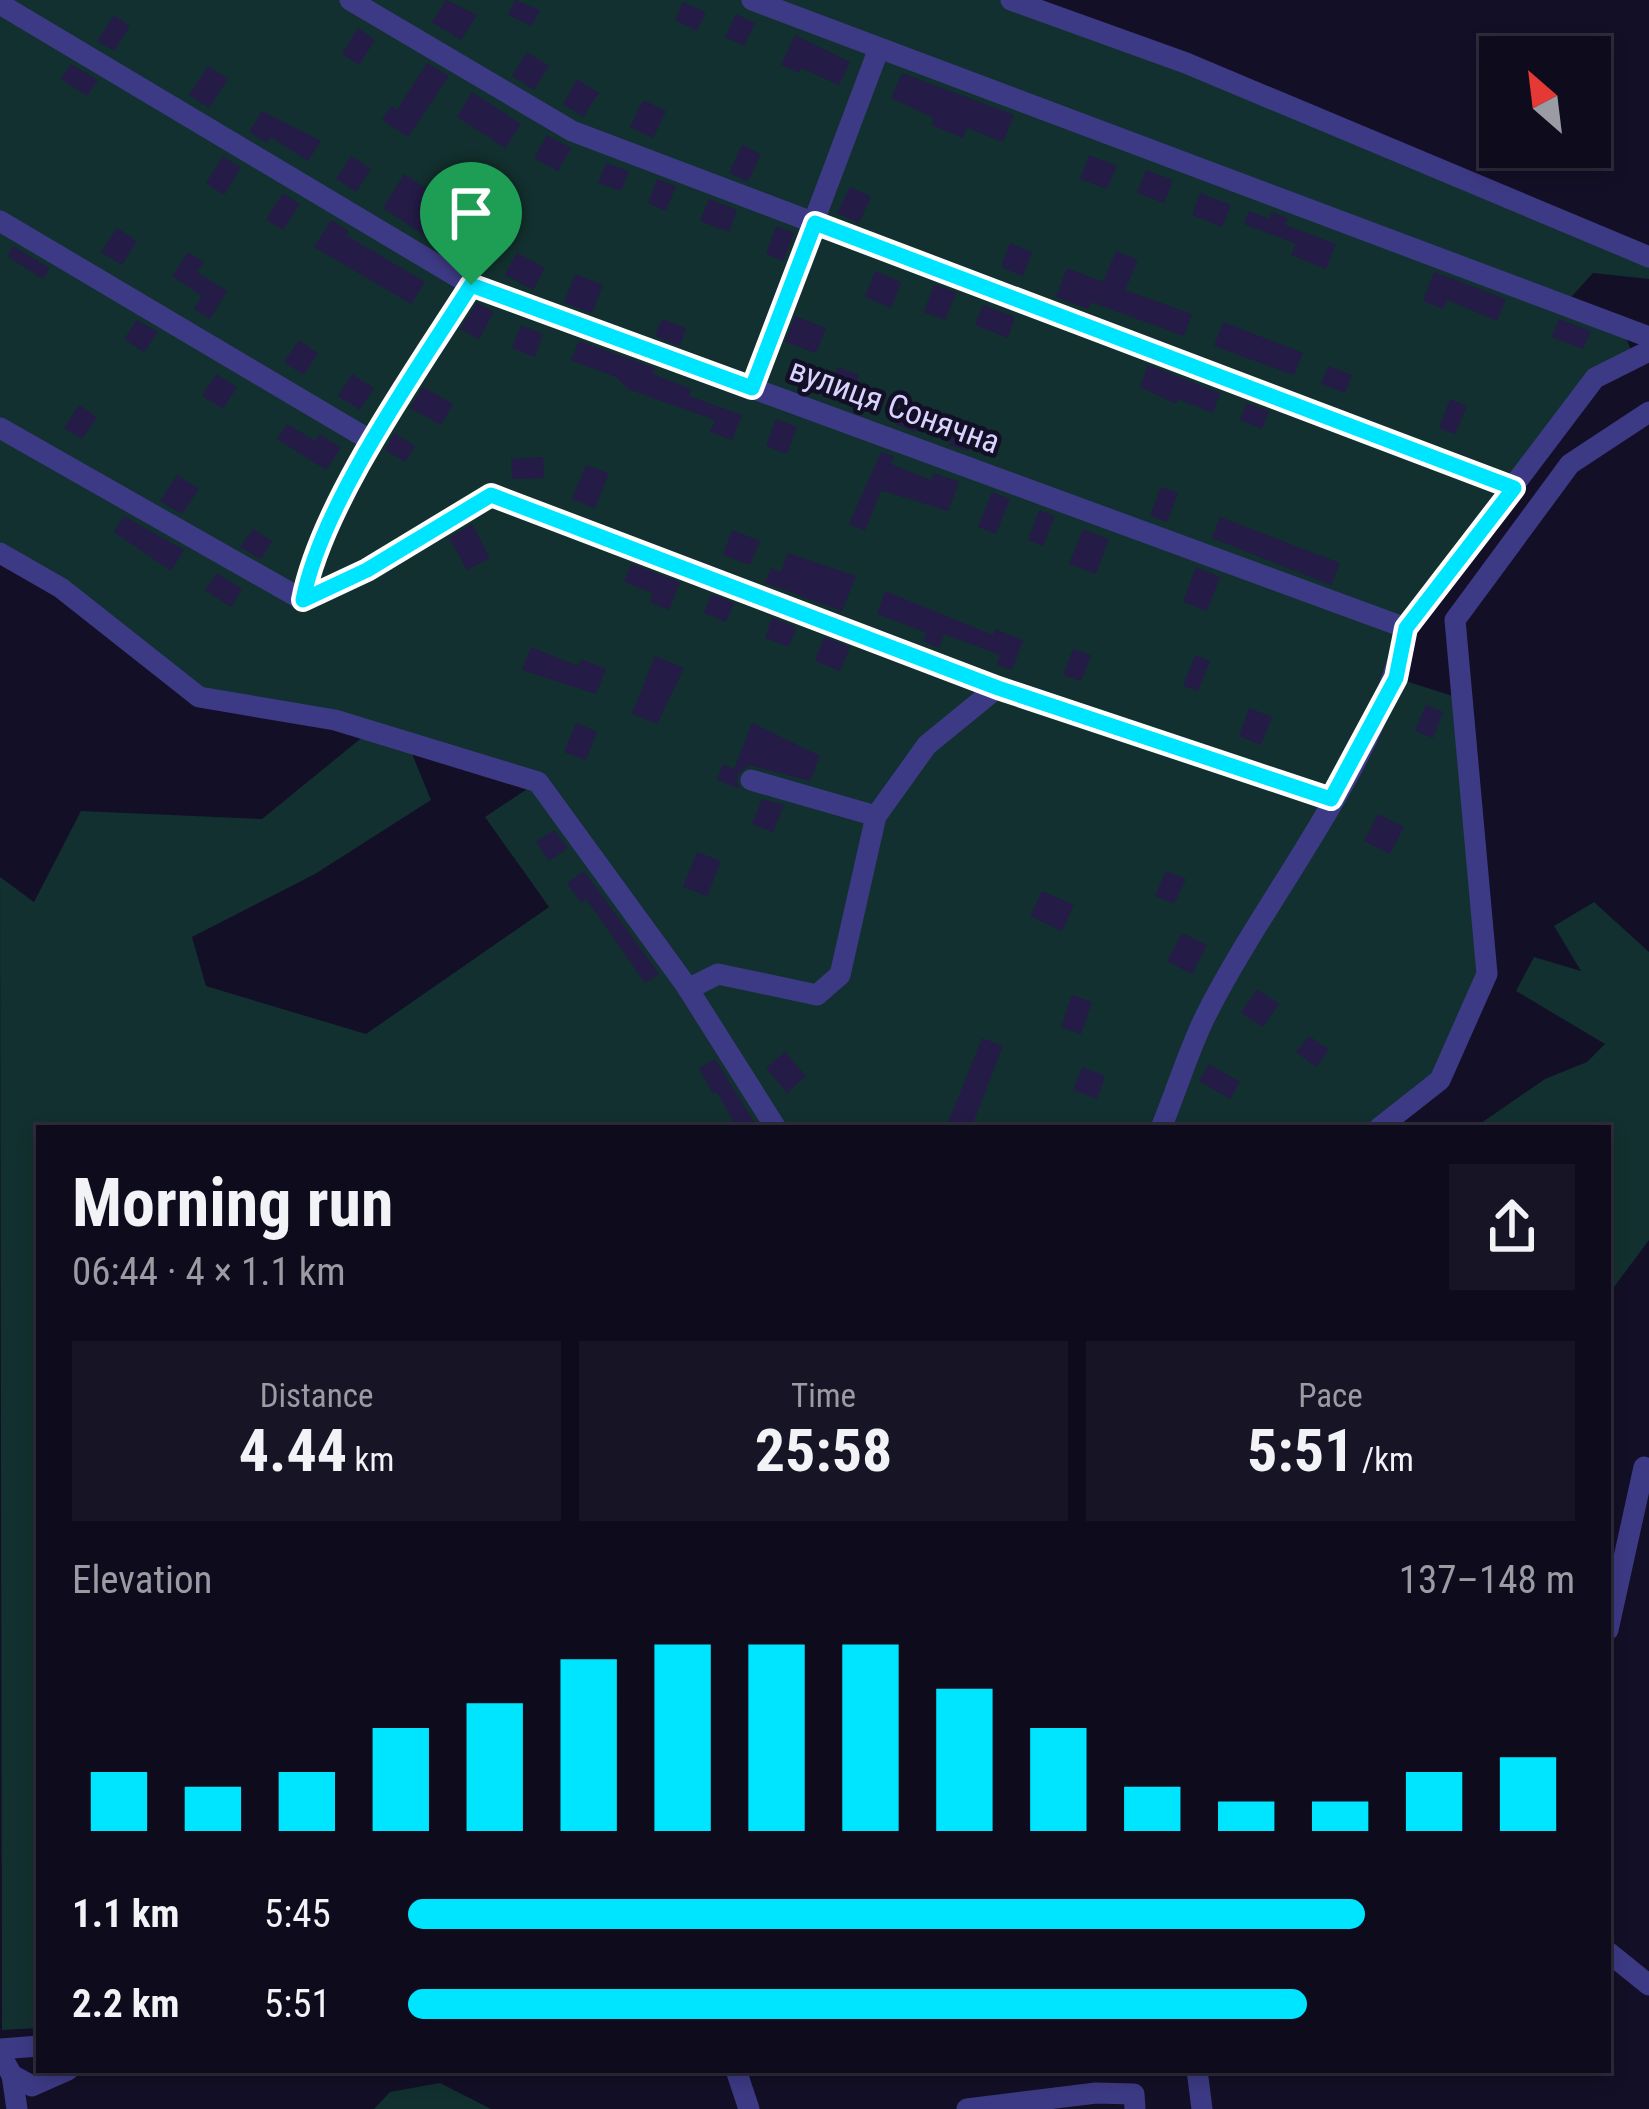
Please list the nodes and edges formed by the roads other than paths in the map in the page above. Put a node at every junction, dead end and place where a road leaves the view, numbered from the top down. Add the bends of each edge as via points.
1 (350, 0) edge
2 (752, 0) edge
3 (1011, 0) edge
4 (0, 4) edge
5 (878, 51) junction
6 (0, 221) edge
7 (815, 223) junction
8 (1649, 257) edge
9 (471, 285) junction
10 (1649, 337) edge
11 (1649, 351) edge
12 (752, 388) junction
13 (1649, 412) edge
14 (0, 428) edge
15 (373, 442) junction
16 (1514, 488) junction
17 (0, 553) edge
18 (303, 600) junction
19 (1406, 628) junction
20 (998, 688) junction
21 (752, 780) dead end
22 (1331, 799) junction
23 (876, 817) junction
24 (688, 989) junction
25 (774, 1125) edge
26 (1162, 1125) edge
27 (1382, 1125) edge
28 (1644, 1467) dead end
29 (1611, 1616) edge
30 (1611, 1954) edge
31 (1649, 1985) edge
32 (36, 2046) edge
33 (0, 2052) edge
34 (61, 2073) edge
35 (737, 2073) edge
36 (1197, 2073) edge
37 (12, 2075) junction
38 (17, 2109) edge
39 (749, 2109) edge
40 (968, 2109) edge
41 (1135, 2109) edge
42 (1202, 2109) edge

1 - 7 street via 572,130
2 - 5 street
3 - 8 street via 1186,64
4 - 9 street, вулиця Сонячна
5 - 7 street
5 - 10 street
6 - 15 street
7 - 12 street
7 - 16 street
9 - 12 street, вулиця Сонячна
9 - 15 street
11 - 16 street via 1595,378
12 - 19 street, вулиця Сонячна
13 - 27 street via 1570,464 1455,620 1487,974 1440,1079
14 - 18 street
15 - 18 street via 308,572
16 - 19 street
17 - 24 street via 61,588 199,697 335,720 538,782
18 - 20 street via 491,495
19 - 22 street via 1396,678
20 - 22 street
20 - 23 street via 926,746
21 - 23 street
22 - 26 street via 1205,1018
23 - 24 street via 840,975 817,995 718,974
24 - 25 street
28 - 29 street
30 - 31 street
32 - 33 street
33 - 37 street
34 - 37 street via 32,2086
35 - 39 street
36 - 42 street
37 - 38 street
40 - 41 street via 1096,2093 1134,2094

